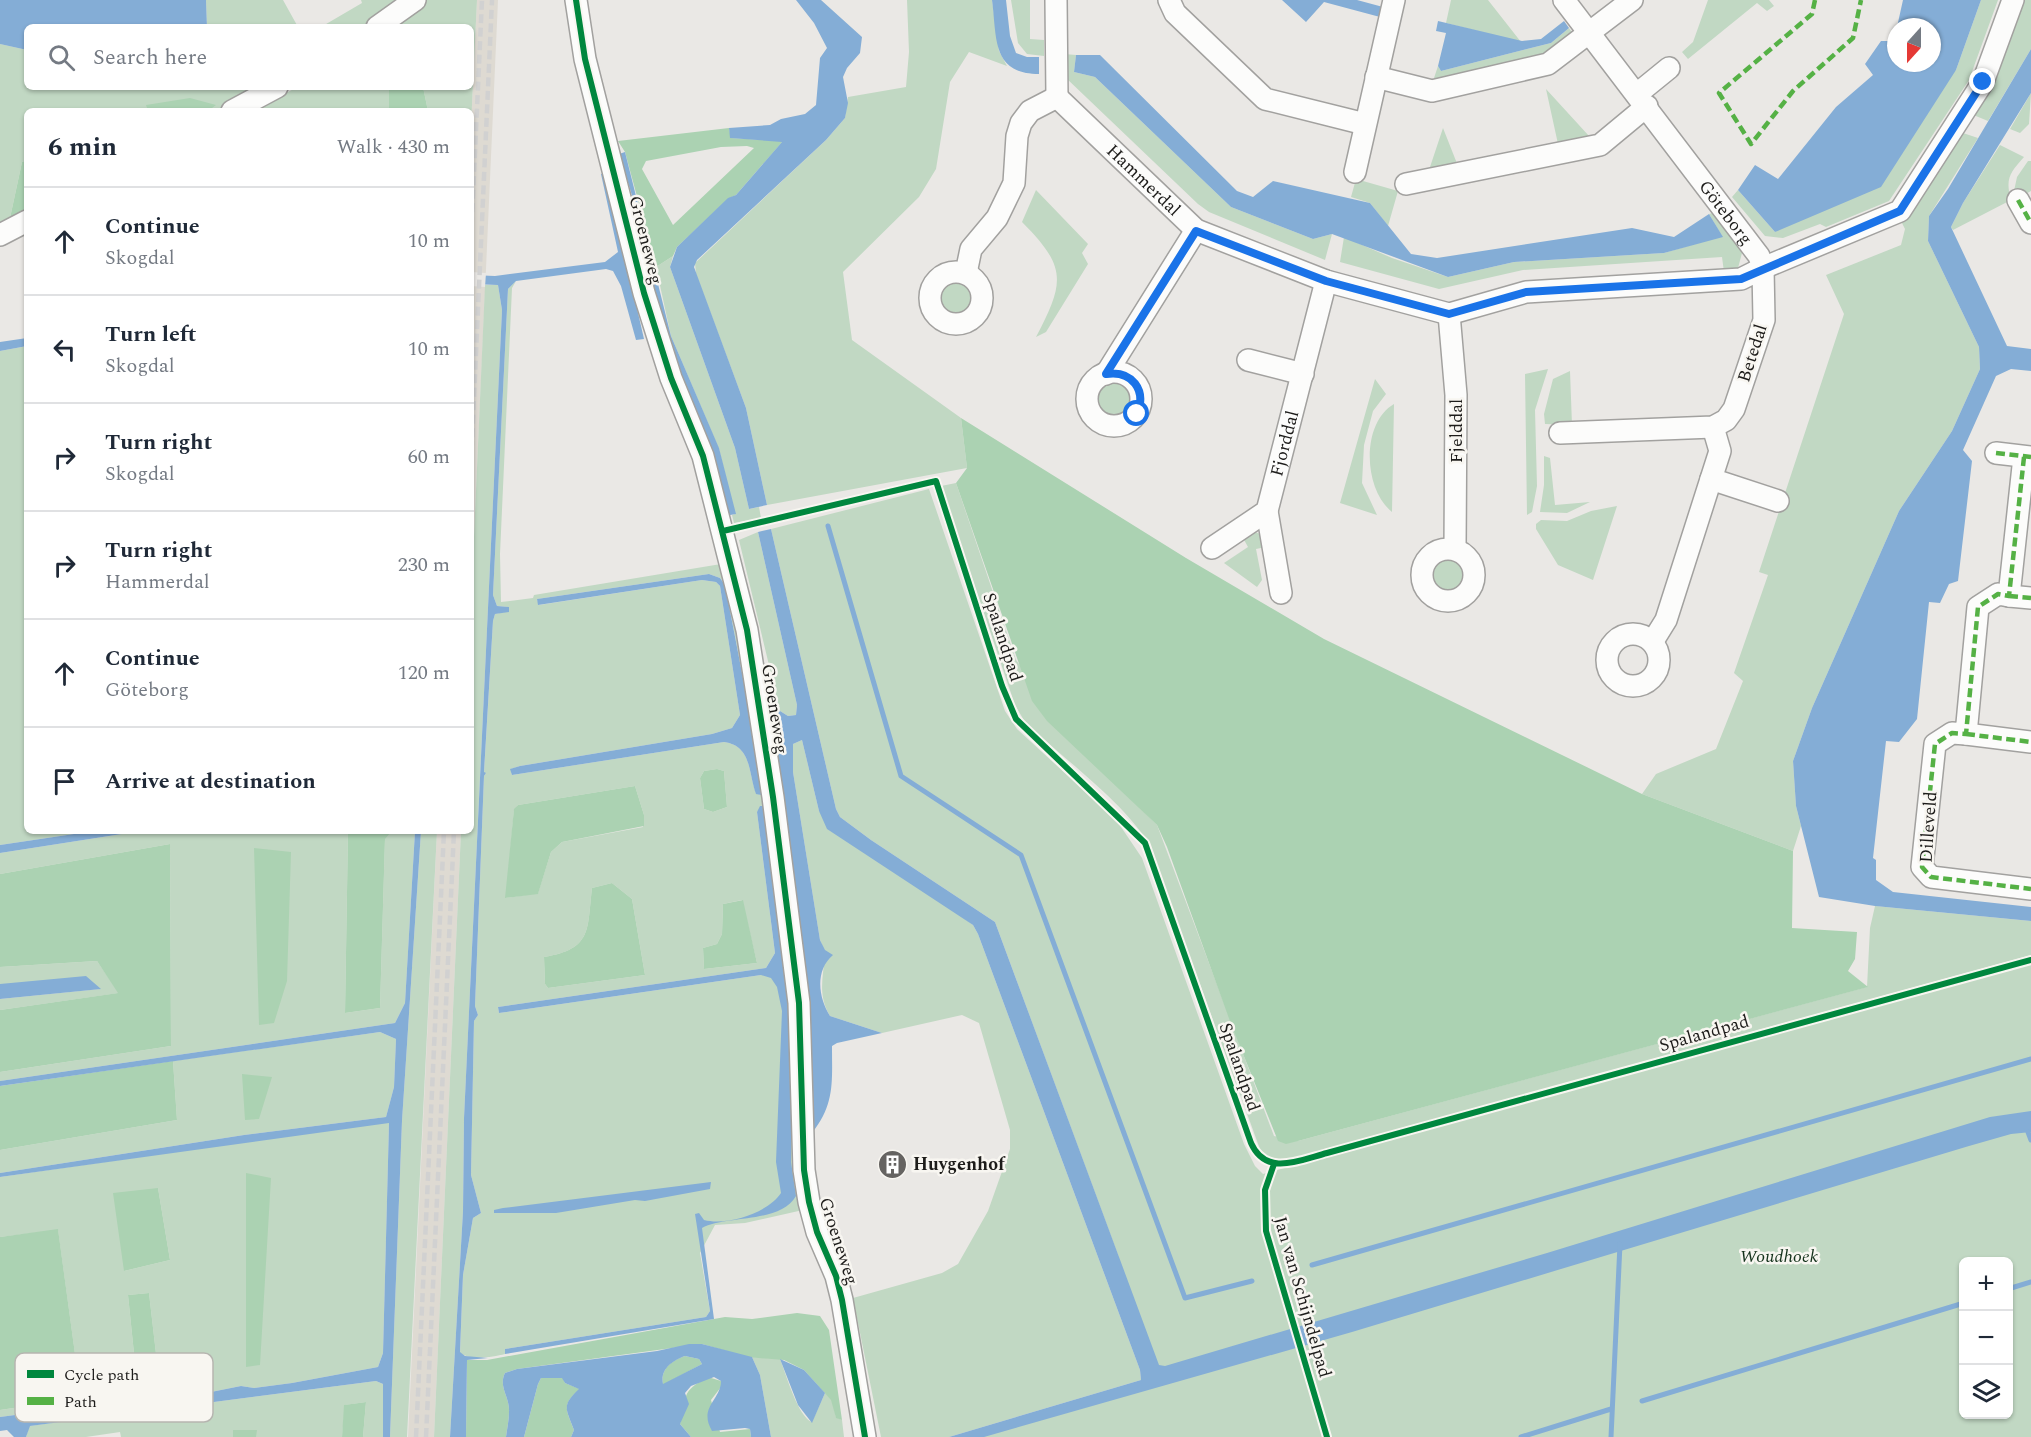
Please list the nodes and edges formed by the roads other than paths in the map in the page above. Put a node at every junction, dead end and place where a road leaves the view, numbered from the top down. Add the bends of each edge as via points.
1 (415, 0) edge
2 (576, 0) edge
3 (1056, 0) edge
4 (1169, 0) edge
5 (1394, 0) edge
6 (1564, 0) edge
7 (1632, 0) edge
8 (2013, 0) edge
9 (381, 24) edge
10 (1590, 33) junction
11 (1670, 68) dead end
12 (1376, 77) junction
13 (271, 90) edge
14 (1057, 97) junction
15 (1642, 100) junction
16 (238, 108) edge
17 (1365, 124) junction
18 (1355, 172) dead end
19 (1406, 184) dead end
20 (2018, 200) dead end
21 (24, 223) edge
22 (2031, 224) edge
23 (1196, 231) junction
24 (0, 235) edge
25 (1763, 268) junction
26 (966, 273) dead end
27 (1326, 281) junction
28 (1449, 314) junction
29 (1248, 360) dead end
30 (1106, 374) dead end
31 (1303, 374) junction
32 (1713, 427) junction
33 (1560, 433) dead end
34 (1996, 453) dead end
35 (2027, 457) edge
36 (1711, 479) junction
37 (1778, 501) dead end
38 (1267, 511) junction
39 (1212, 548) dead end
40 (1455, 549) dead end
41 (1281, 593) dead end
42 (2009, 596) junction
43 (2031, 598) edge
44 (1653, 641) dead end
45 (1966, 735) junction
46 (2031, 742) edge
47 (2031, 888) edge
48 (865, 1437) edge

1 - 9 street
2 - 48 street, Groeneweg via 585,59 644,293 671,378 703,456 747,630 799,1003 808,1202 842,1300
3 - 14 street
4 - 17 street via 1175,13 1265,99
5 - 12 street
6 - 10 street, Göteborg
7 - 10 street
8 - 25 street via 1983,82 1900,211
10 - 12 street via 1548,64 1432,91
10 - 15 street, Göteborg
11 - 15 street
12 - 17 street
13 - 16 street
14 - 23 street, Hammerdal
14 - 26 street via 1030,111 1021,123 1014,183 997,218 971,249
15 - 19 street via 1600,146
15 - 25 street, Göteborg via 1759,256
17 - 18 street
20 - 22 street
21 - 24 street
23 - 27 street, Hammerdal
23 - 30 street
25 - 28 street via 1741,279 1526,292
25 - 32 street, Betedal via 1764,320 1734,409 1726,420
27 - 28 street, Hammerdal
27 - 31 street, Fjorddal
28 - 40 street, Fjelddal via 1456,395
29 - 31 street
31 - 38 street, Fjorddal
32 - 33 street
32 - 36 street via 1720,451
34 - 35 street
35 - 42 street
36 - 37 street
36 - 44 street via 1666,620
38 - 39 street
38 - 41 street, Fjorddal
42 - 43 street
42 - 45 street via 1998,594 1978,607
45 - 46 street, Dilleveld
45 - 47 street, Dilleveld via 1952,733 1935,744 1922,867 1931,878

